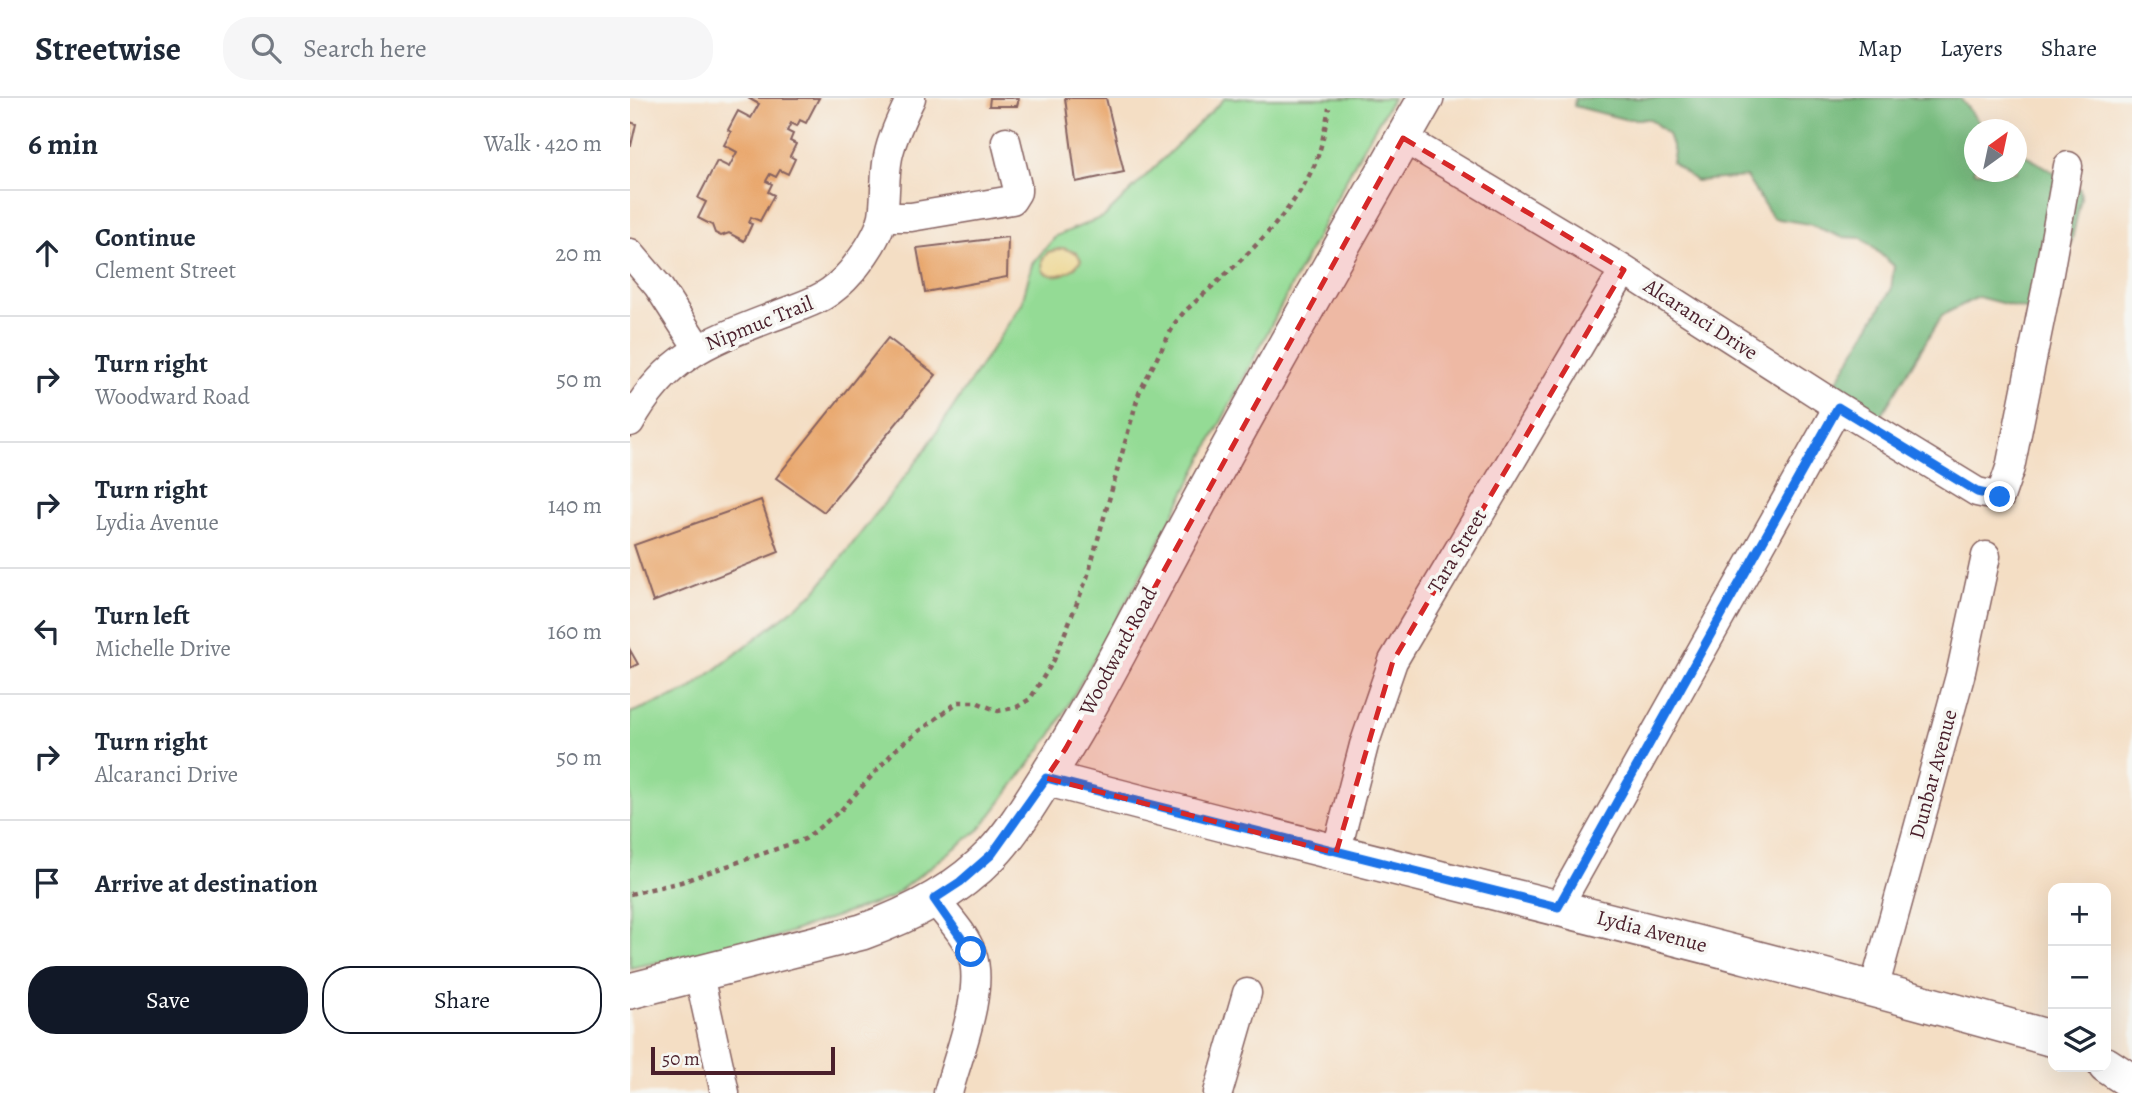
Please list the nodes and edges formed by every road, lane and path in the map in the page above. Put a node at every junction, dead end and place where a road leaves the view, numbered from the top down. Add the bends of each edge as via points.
1 (911, 98) edge
2 (1426, 98) edge
3 (1329, 108) dead end
4 (1403, 138) junction
5 (1006, 141) dead end
6 (2068, 166) dead end
7 (883, 217) junction
8 (630, 253) edge
9 (1624, 270) junction
10 (698, 348) junction
11 (1838, 407) junction
12 (630, 422) edge
13 (1986, 556) dead end
14 (1046, 778) junction
15 (1336, 853) junction
16 (630, 894) edge
17 (934, 899) junction
18 (1558, 907) junction
19 (699, 975) junction
20 (1874, 989) junction
21 (630, 992) edge
22 (1247, 993) dead end
23 (2048, 1038) edge
24 (2111, 1068) edge
25 (2132, 1082) edge
26 (725, 1093) edge
27 (948, 1093) edge
28 (1219, 1093) edge

1 - 7 street, Nipmuc Trail via 888,157
2 - 4 street, Woodward Road
3 - 16 path via 1314,165 1287,208 1184,312 1162,347 1139,393 1087,578 1054,660 1031,699 1017,708 998,711 976,702 958,702 897,748 841,810 805,839 681,883
4 - 9 street, Alcaranci Drive
4 - 14 street, Woodward Road
5 - 7 street via 1017,186 1013,200 911,217
6 - 11 street, Alcaranci Drive via 2010,468 2000,497 1977,492
7 - 10 street, Nipmuc Trail via 863,256 833,290 817,301
8 - 10 street via 659,286
9 - 11 street, Alcaranci Drive
9 - 15 street, Tara Street via 1392,661
10 - 12 street, Nipmuc Trail via 667,371
11 - 18 street
13 - 20 street, Dunbar Avenue via 1960,677
14 - 15 street, Lydia Avenue
14 - 17 street, Woodward Road via 992,854
15 - 18 street, Lydia Avenue
17 - 19 street, Woodward Road via 915,912 862,932
17 - 27 street via 971,952 976,972 971,1010
18 - 20 street, Lydia Avenue
19 - 21 street, Woodward Road
19 - 26 street
20 - 23 street, Lydia Avenue
22 - 28 street
24 - 25 street

